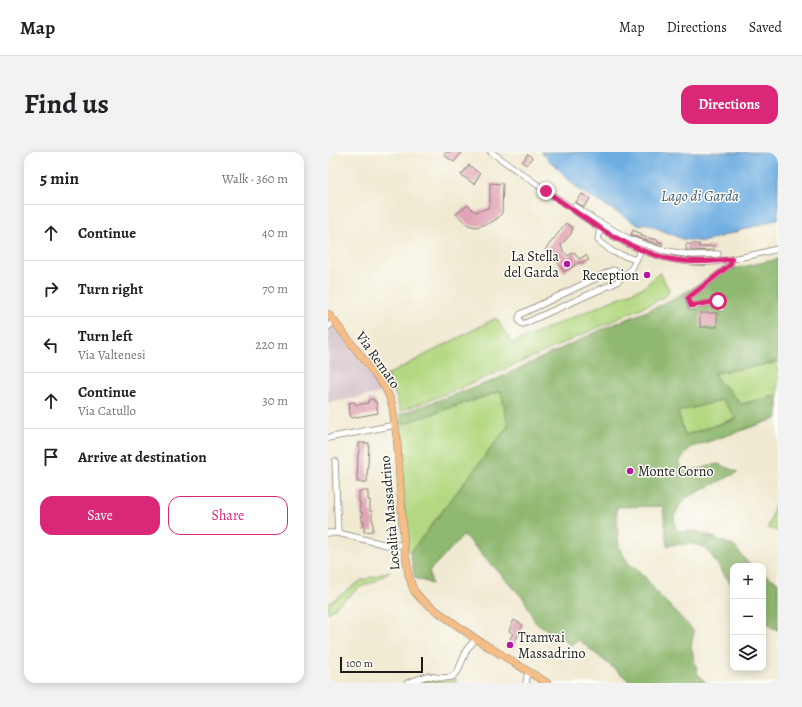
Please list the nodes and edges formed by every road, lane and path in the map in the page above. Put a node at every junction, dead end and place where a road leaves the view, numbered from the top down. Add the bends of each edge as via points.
1 (491, 152) edge
2 (574, 206) dead end
3 (592, 220) junction
4 (600, 228) junction
5 (778, 249) edge
6 (641, 250) junction
7 (718, 254) dead end
8 (732, 259) junction
9 (636, 260) junction
10 (624, 275) junction
11 (721, 308) dead end
12 (328, 314) edge
13 (334, 321) junction
14 (328, 327) edge
15 (396, 425) junction
16 (328, 438) edge
17 (335, 461) dead end
18 (328, 533) edge
19 (338, 533) junction
20 (404, 545) junction
21 (475, 640) junction
22 (528, 674) junction
23 (407, 683) edge
24 (526, 683) edge
25 (546, 683) edge

1 - 3 street via 566,205
2 - 3 street
3 - 4 street
3 - 7 street via 629,239 661,250 692,255
4 - 6 street
4 - 9 street via 598,240 613,252
5 - 8 street
6 - 8 street via 686,261 712,262
6 - 9 street
8 - 11 street via 730,265 688,298 691,306 718,301
9 - 10 street via 631,270
10 - 10 street via 617,282 523,324 519,320 521,314 613,270
12 - 13 main road, Via Remato
13 - 14 street
13 - 15 main road, Via Remato via 385,388 392,404
15 - 16 street
15 - 20 main road, Località Massadrino
17 - 19 street
18 - 19 street
19 - 20 street via 387,545
20 - 21 main road, Località Massadrino via 414,591 423,601
21 - 22 main road, Località Massadrino
21 - 23 street via 467,649 458,671 452,677 427,676
22 - 24 street
22 - 25 main road, Località Massadrino

